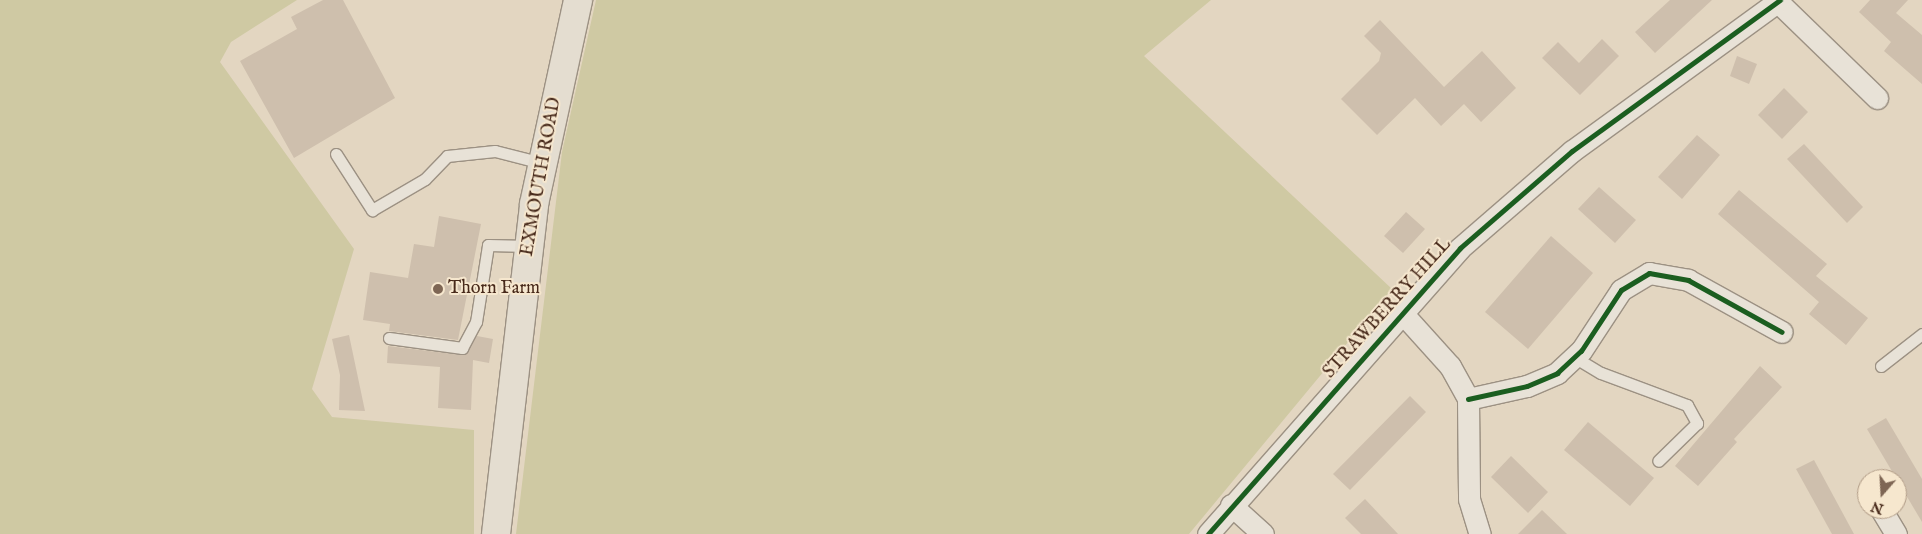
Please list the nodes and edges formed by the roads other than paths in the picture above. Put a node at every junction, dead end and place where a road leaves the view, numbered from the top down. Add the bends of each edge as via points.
1 (578, 0) edge
2 (1779, 1) edge
3 (1878, 98) dead end
4 (336, 154) dead end
5 (542, 163) junction
6 (529, 246) junction
7 (1403, 314) junction
8 (1782, 332) dead end
9 (1922, 334) edge
10 (389, 338) dead end
11 (1574, 357) junction
12 (1881, 366) dead end
13 (1468, 399) junction
14 (1658, 461) dead end
15 (1231, 506) junction
16 (1887, 519) edge
17 (496, 534) edge
18 (1208, 534) edge
19 (1263, 534) edge
20 (1480, 534) edge
21 (1896, 534) edge

1 - 5 highway, EXMOUTH ROAD
2 - 3 street
2 - 7 street, STRAWBERRY HILL via 1536,181 1460,248
4 - 5 lane via 372,210 425,179 447,156 495,152
5 - 6 highway, EXMOUTH ROAD
6 - 10 lane via 488,245 476,322 462,348
6 - 17 highway, EXMOUTH ROAD
7 - 13 street via 1450,366
7 - 15 street, STRAWBERRY HILL
8 - 11 street via 1688,280 1649,273 1621,290
9 - 12 lane
11 - 13 street via 1557,373 1527,386
11 - 14 lane via 1601,373 1687,405 1698,422
13 - 20 street via 1469,499
15 - 18 street, STRAWBERRY HILL
15 - 19 street
16 - 21 street

